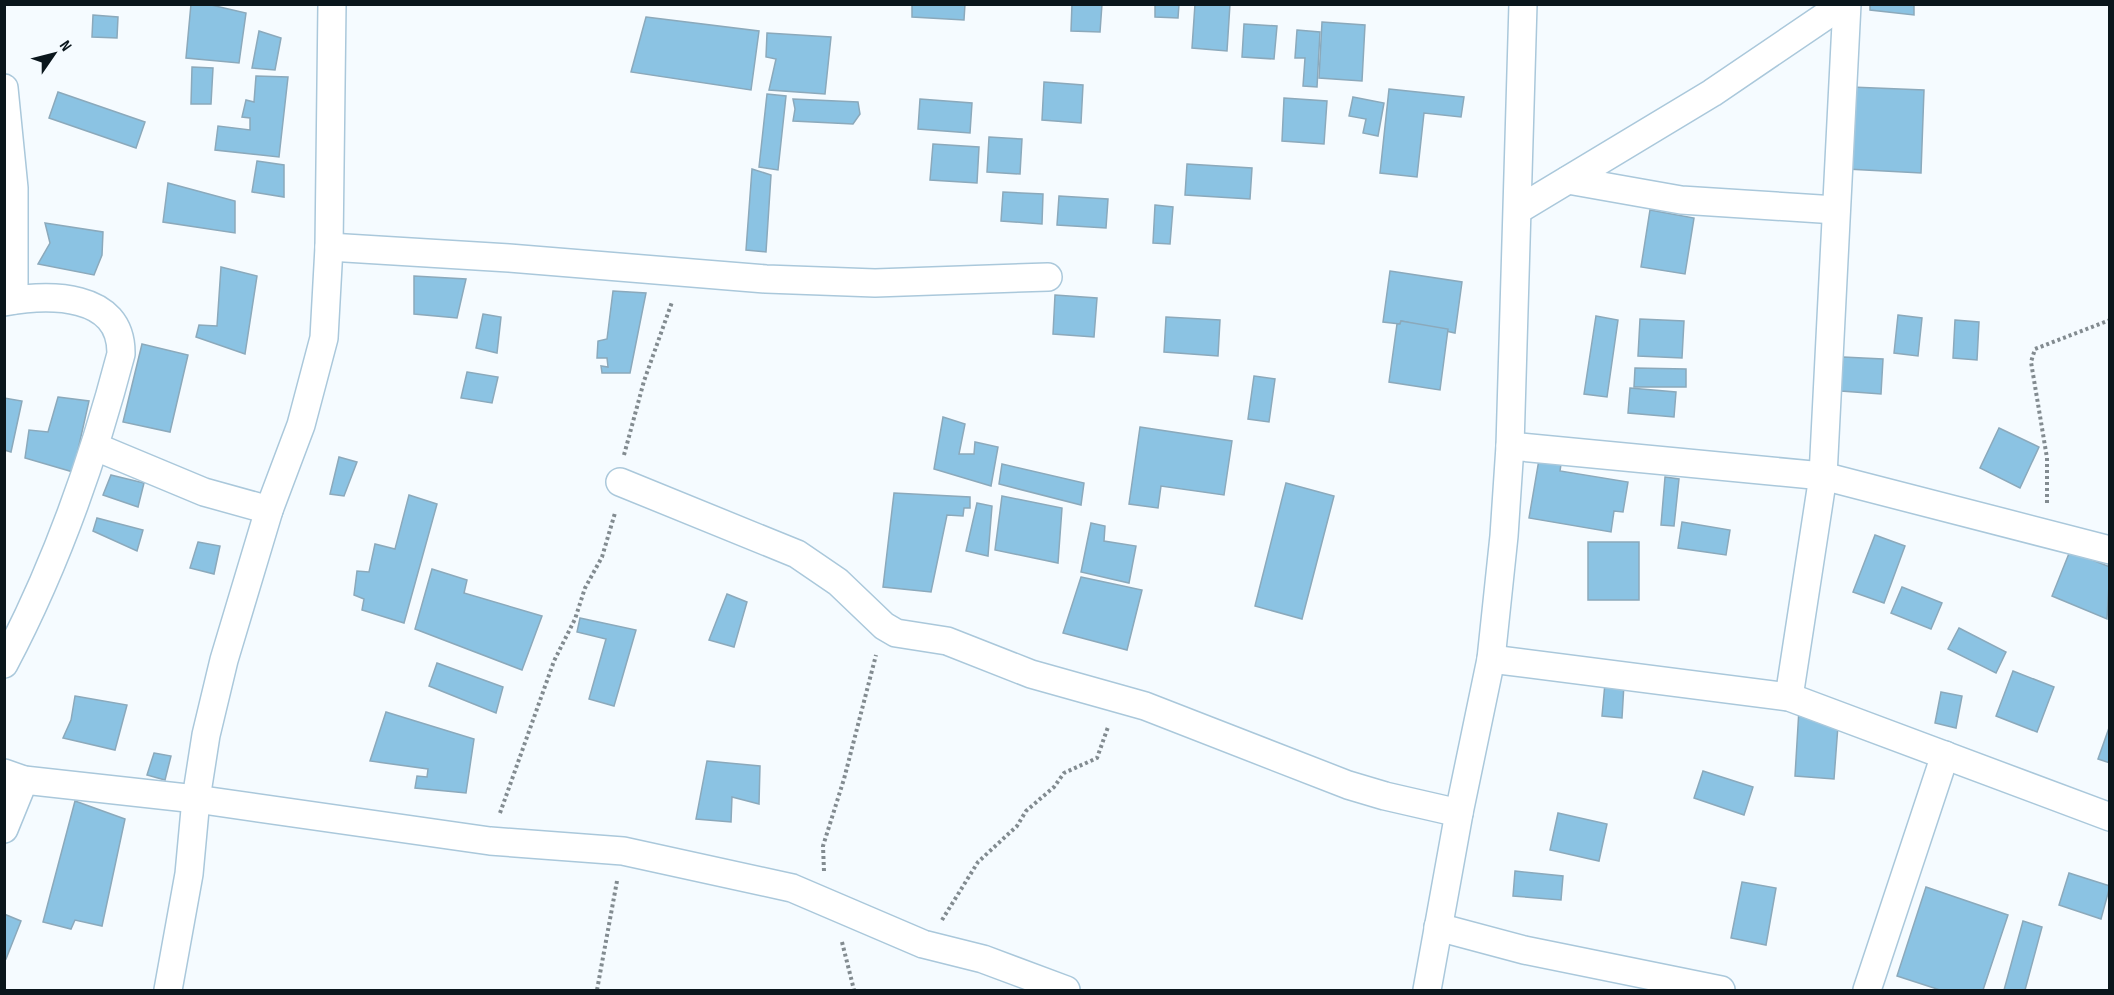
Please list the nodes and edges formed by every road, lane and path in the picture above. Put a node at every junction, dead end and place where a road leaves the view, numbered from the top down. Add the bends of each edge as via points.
1 (332, 4) edge
2 (1523, 4) edge
3 (1845, 4) edge
4 (4, 88) edge
5 (1568, 180) junction
6 (1518, 210) junction
7 (1836, 210) junction
8 (329, 247) junction
9 (682, 273) junction
10 (1048, 277) dead end
11 (9, 301) edge
12 (2109, 320) edge
13 (1510, 446) junction
14 (96, 447) junction
15 (1823, 476) junction
16 (620, 482) junction
17 (269, 510) junction
18 (2041, 532) junction
19 (2109, 550) edge
20 (884, 626) junction
21 (1491, 659) junction
22 (4, 664) edge
23 (1121, 697) junction
24 (1789, 697) junction
25 (1945, 755) junction
26 (14, 776) edge
27 (196, 799) junction
28 (1459, 813) junction
29 (2109, 817) edge
30 (4, 829) edge
31 (490, 841) junction
32 (623, 851) junction
33 (833, 904) junction
34 (1438, 927) junction
35 (923, 944) junction
36 (168, 990) edge
37 (597, 990) edge
38 (854, 990) edge
39 (1066, 990) edge
40 (1427, 990) edge
41 (1720, 990) edge
42 (1867, 990) edge

1 - 8 street
2 - 6 street
3 - 5 street via 1712,93
3 - 7 street
4 - 11 street via 14,188
5 - 6 street
5 - 7 street via 1681,200
6 - 13 street
7 - 15 street
8 - 9 street
8 - 17 street via 324,338 301,425
9 - 10 street via 875,283
9 - 16 path via 644,381
11 - 14 street via 66,297 88,303 116,329 121,354
12 - 18 path via 2035,349 2031,362 2048,467 2048,496
13 - 15 street
13 - 21 street
14 - 17 street via 204,492
14 - 22 street via 39,593
15 - 18 street
15 - 24 street
16 - 20 street via 797,554 838,582
16 - 31 path via 603,557 585,588 554,661
17 - 27 street via 224,660
18 - 19 street
20 - 23 street via 907,636 947,641 1031,674
20 - 33 path via 823,846 822,862
21 - 24 street
21 - 28 street
23 - 28 street via 1348,785
23 - 35 path via 1097,758 1064,773 1026,811 1017,826 978,861 953,905
24 - 25 street
25 - 29 street
25 - 42 street
26 - 27 street
26 - 30 street
27 - 31 street
27 - 36 street via 189,874
28 - 34 street
31 - 32 street
32 - 33 street via 792,888
32 - 37 path
33 - 35 street
33 - 38 path
34 - 40 street
34 - 41 street via 1524,950
35 - 39 street via 983,959

